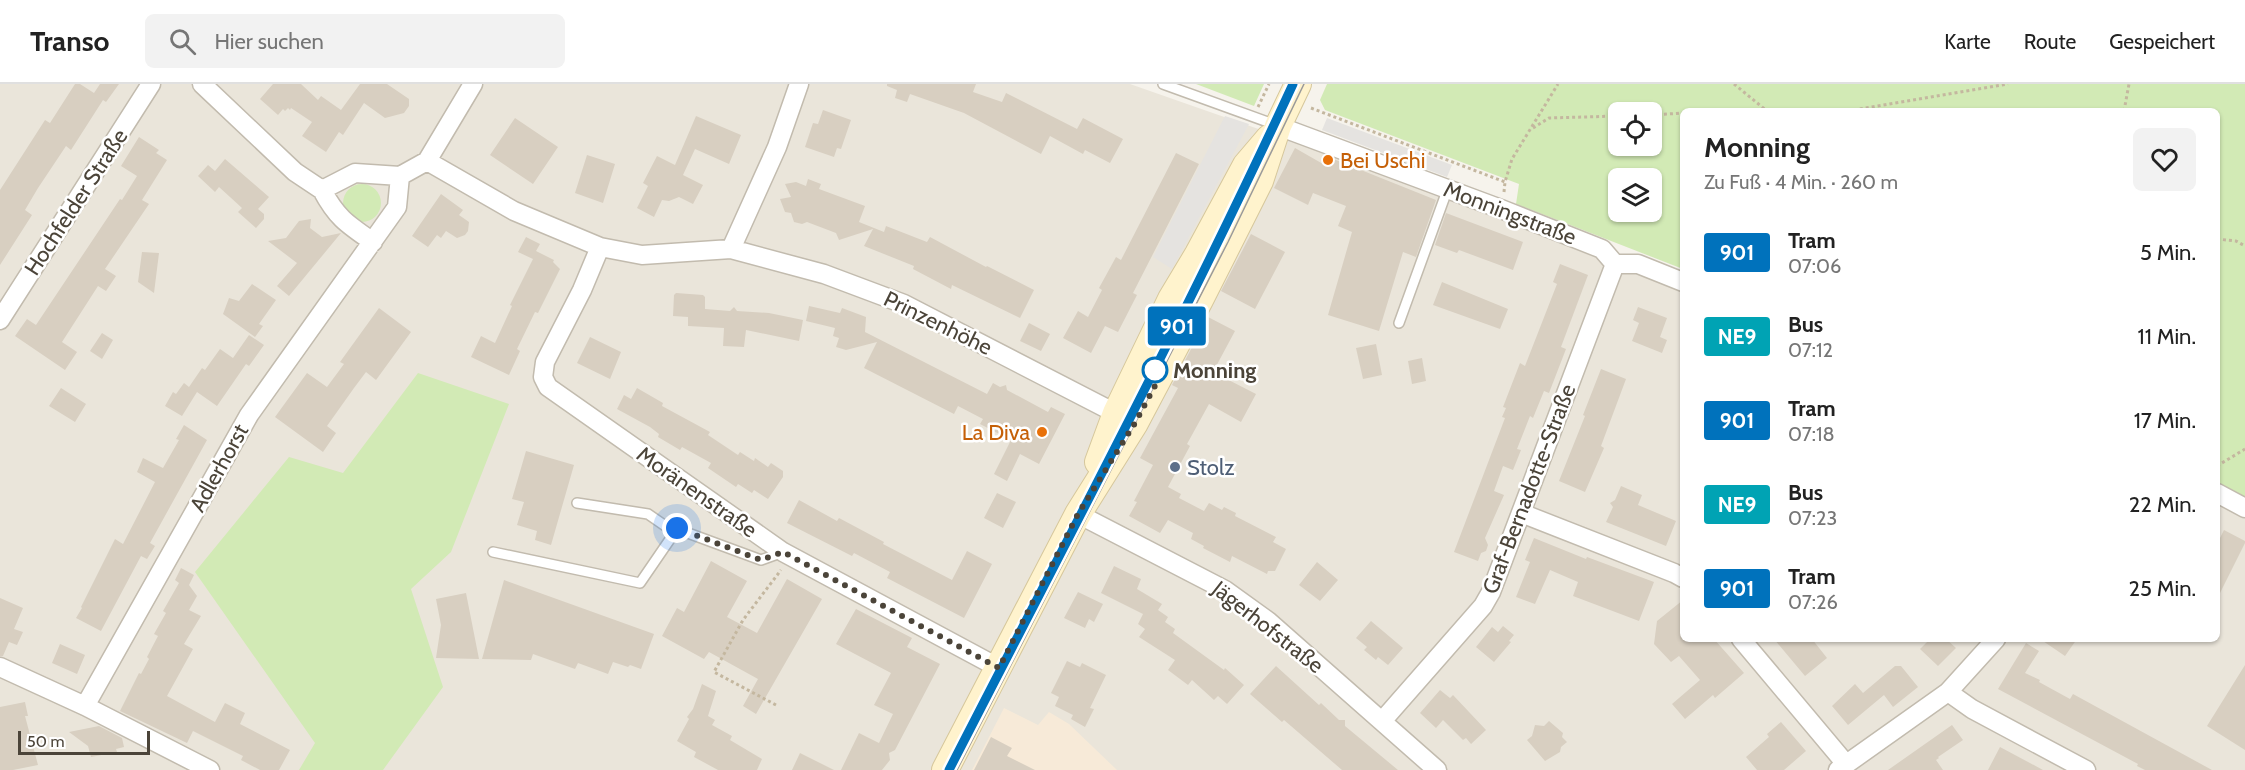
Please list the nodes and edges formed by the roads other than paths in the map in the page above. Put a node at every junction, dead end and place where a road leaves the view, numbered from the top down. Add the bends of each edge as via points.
1 (152, 84) edge
2 (202, 84) edge
3 (474, 84) edge
4 (799, 84) edge
5 (1163, 84) edge
6 (1298, 84) edge
7 (1288, 130) junction
8 (427, 160) junction
9 (400, 176) junction
10 (1448, 188) junction
11 (322, 190) junction
12 (373, 242) junction
13 (600, 247) junction
14 (731, 249) junction
15 (1615, 264) junction
16 (1680, 281) edge
17 (0, 320) edge
18 (1399, 323) dead end
19 (1126, 418) junction
20 (2220, 495) edge
21 (577, 503) dead end
22 (2245, 508) edge
23 (1521, 513) junction
24 (1078, 514) junction
25 (674, 532) junction
26 (493, 552) dead end
27 (787, 554) junction
28 (1680, 576) edge
29 (1743, 642) edge
30 (1993, 642) edge
31 (0, 667) edge
32 (999, 668) junction
33 (1948, 692) junction
34 (86, 706) junction
35 (1383, 720) junction
36 (1842, 767) edge
37 (210, 770) edge
38 (945, 770) edge
39 (1437, 770) edge
40 (2086, 770) edge

1 - 17 street, Hochfelder Straße
2 - 11 street via 295,172
3 - 8 street
4 - 14 street via 777,147
5 - 7 lane, Monningstraße
6 - 7 main road
7 - 10 street, Monningstraße
7 - 19 main road via 1246,165 1190,291
8 - 9 street
8 - 13 street, Prinzenhöhe via 514,211
9 - 11 street via 355,173
9 - 12 street via 397,207
10 - 15 street, Monningstraße via 1602,249
10 - 18 lane
11 - 12 street via 333,210
12 - 34 street, Adlerhorst via 249,415
13 - 14 street, Prinzenhöhe via 642,255
13 - 27 street, Moränenstraße via 545,362 543,377 548,387
14 - 19 street, Prinzenhöhe via 824,274 904,304
15 - 16 street via 1638,264
15 - 23 street, Graf-Bernadotte-Straße
19 - 24 main road
20 - 22 street
21 - 25 lane via 648,514
23 - 28 street
23 - 35 street, Graf-Bernadotte-Straße via 1483,606
24 - 32 main road
24 - 35 street, Jägerhofstraße via 1225,590 1268,621
25 - 26 lane via 640,584
25 - 27 lane via 677,528 761,560
27 - 32 street, Moränenstraße
29 - 36 street
30 - 33 street
31 - 34 street
32 - 38 main road
33 - 36 street
33 - 40 street
34 - 37 street
35 - 39 street, Jägerhofstraße

